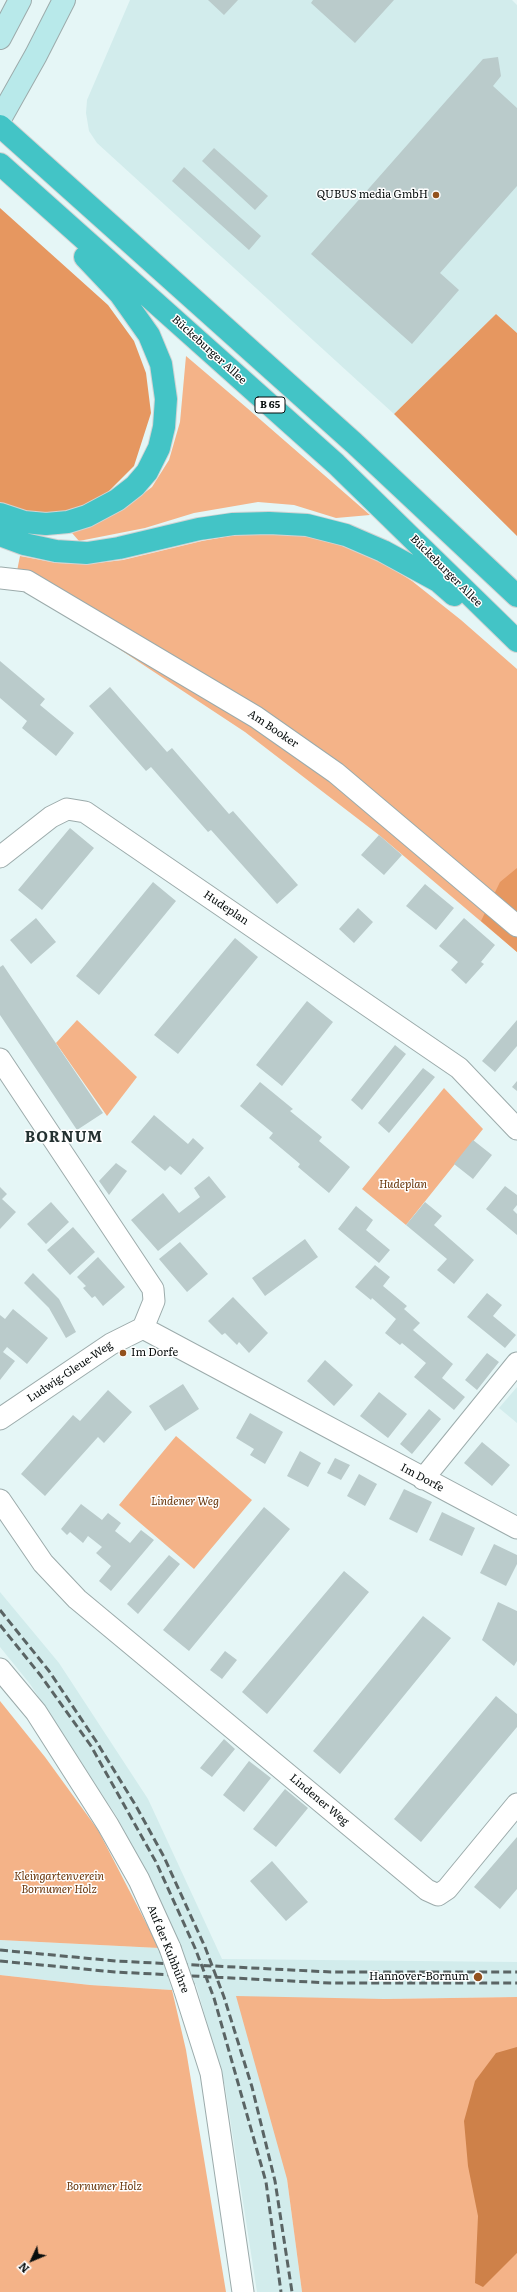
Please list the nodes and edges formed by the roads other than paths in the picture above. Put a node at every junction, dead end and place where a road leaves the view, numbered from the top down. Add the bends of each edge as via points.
1 (20, 0) edge
2 (64, 0) edge
3 (0, 38) edge
4 (0, 119) edge
5 (0, 126) edge
6 (0, 164) edge
7 (17, 179) junction
8 (0, 514) edge
9 (0, 535) edge
10 (0, 578) edge
11 (517, 596) edge
12 (516, 640) edge
13 (0, 857) edge
14 (517, 926) edge
15 (0, 1059) edge
16 (517, 1129) edge
17 (143, 1328) junction
18 (517, 1363) edge
19 (0, 1419) edge
20 (423, 1479) junction
21 (0, 1500) edge
22 (517, 1528) edge
23 (0, 1669) edge
24 (517, 1804) edge
25 (243, 2292) edge

1 - 3 main road
2 - 4 main road
5 - 11 highway, B 65 via 354,443
6 - 7 highway, Bückeburger Allee / B 65
7 - 8 highway via 54,225 120,294 149,335 161,364 166,399 164,427 156,454 136,486 118,500 87,516 68,522 24,522
7 - 12 highway, Bückeburger Allee / B 65 via 336,464
9 - 12 highway via 56,551 87,553 233,524 306,525 346,535 438,581 483,622
10 - 14 street, Am Booker via 27,581 256,717 336,773
13 - 16 street, Hudeplan via 51,817 67,809 85,812 459,1068
15 - 17 street via 153,1289 154,1301
17 - 19 street, Ludwig-Gleue-Weg via 111,1344
17 - 20 street, Im Dorfe
18 - 20 street
20 - 22 street, Im Dorfe
21 - 24 street, Lindener Weg via 43,1563 77,1599 427,1890 438,1895 447,1889
23 - 25 street, Auf der Kuhbühre, bridge via 36,1712 108,1825 139,1880 170,1948 211,2073

